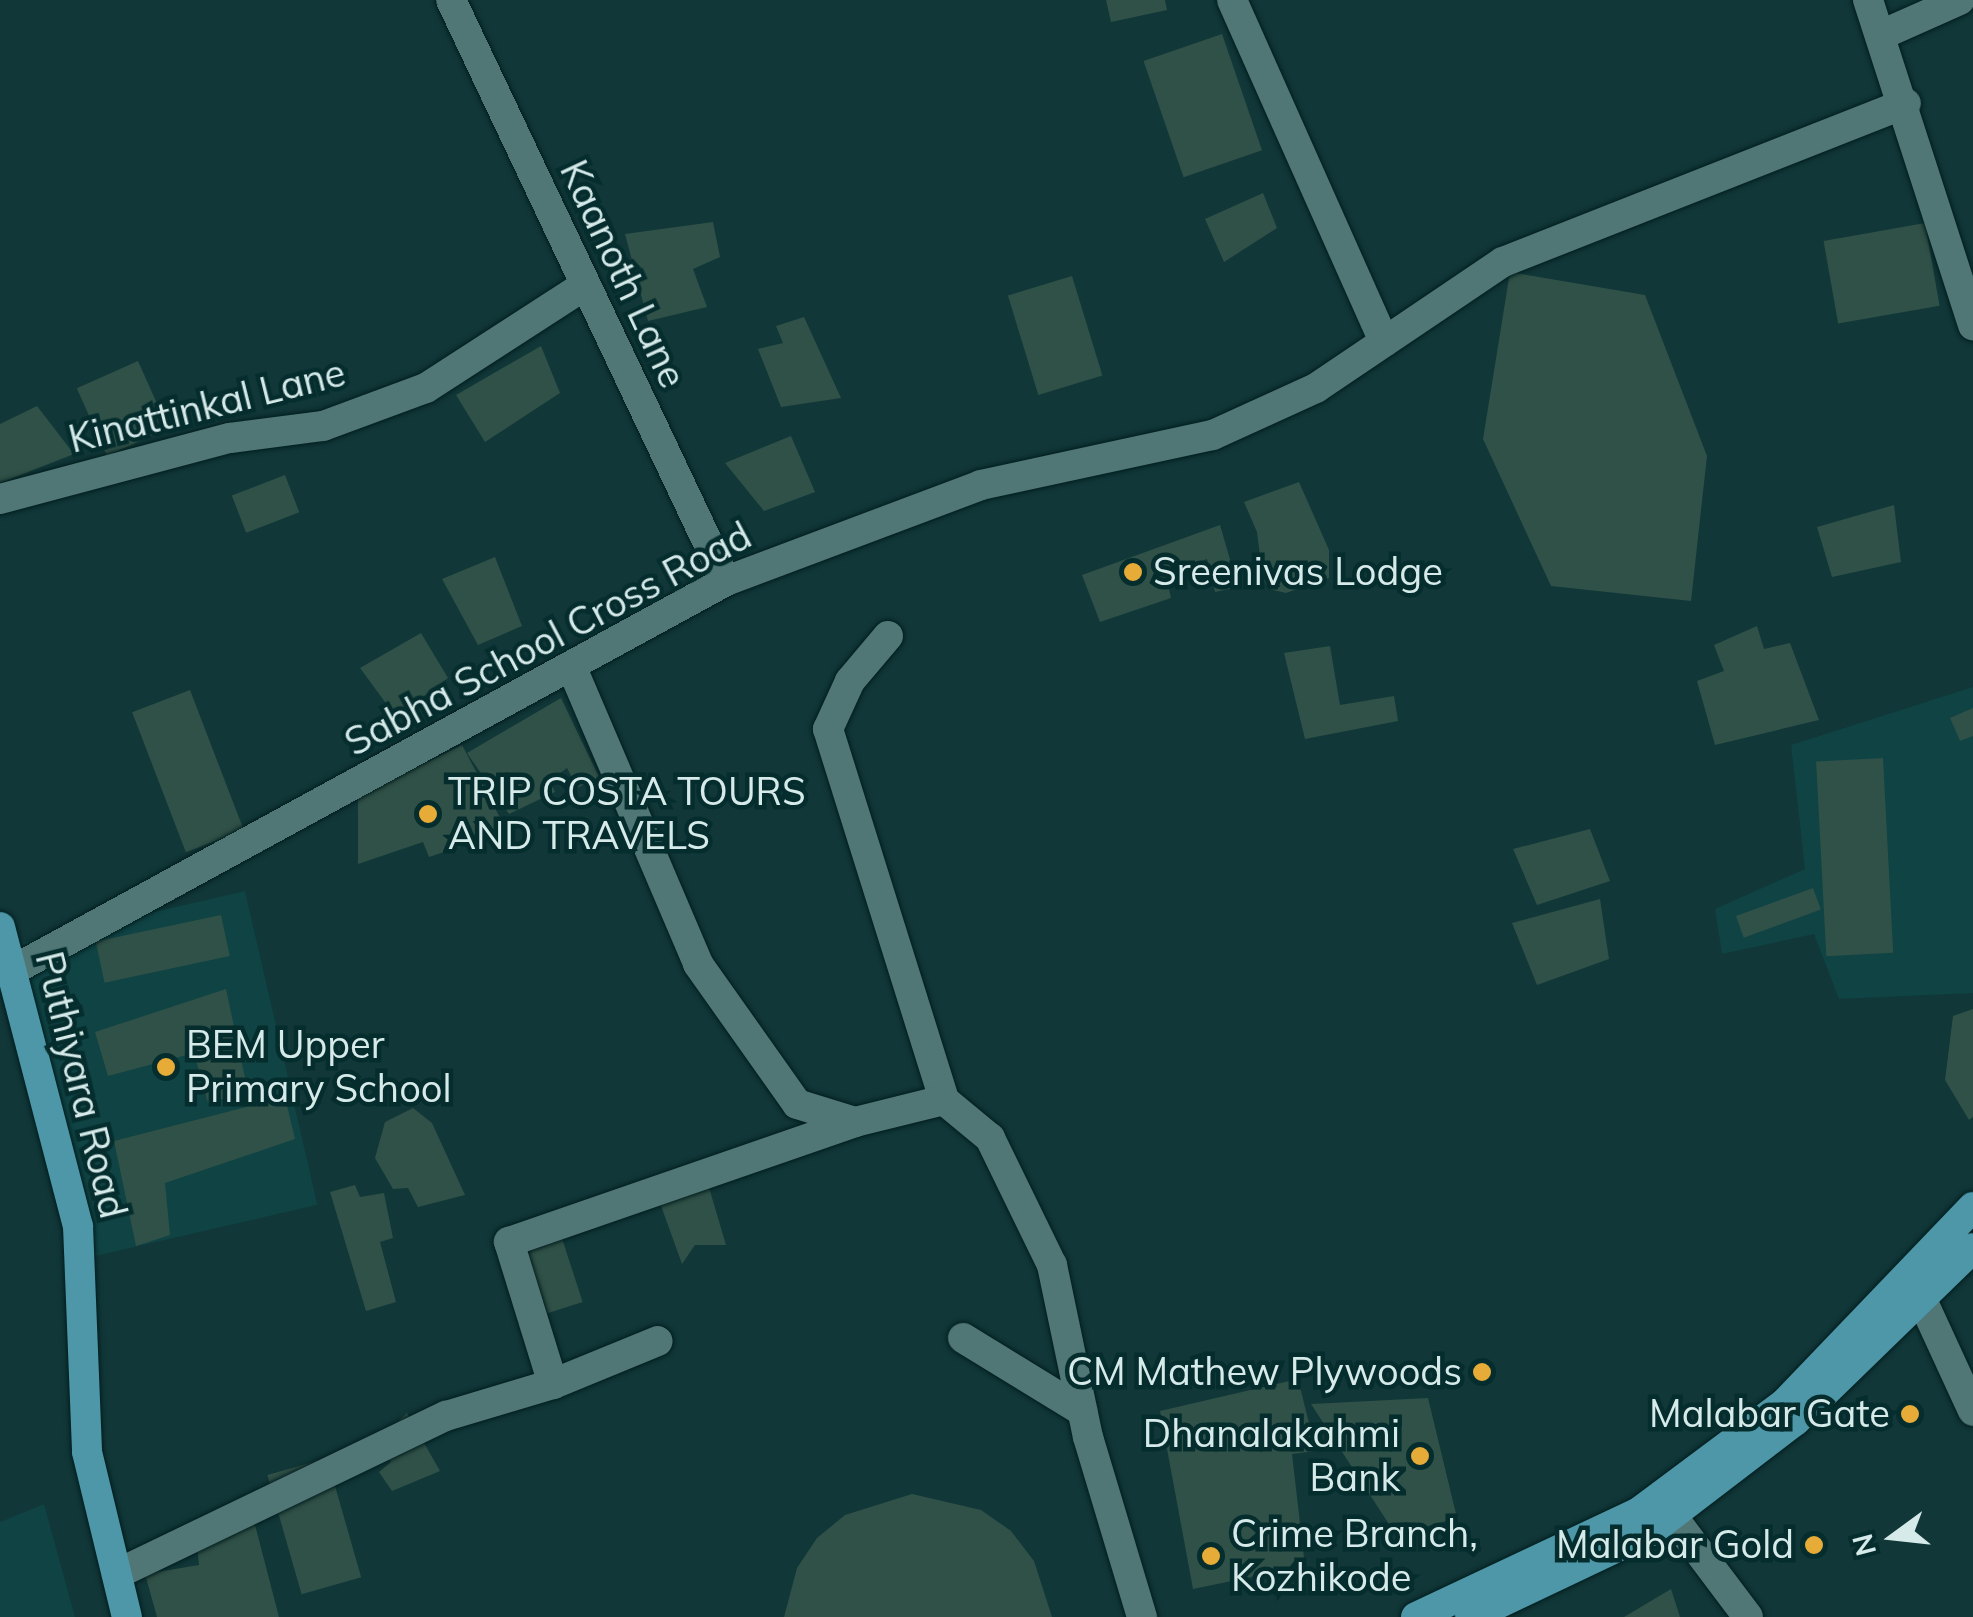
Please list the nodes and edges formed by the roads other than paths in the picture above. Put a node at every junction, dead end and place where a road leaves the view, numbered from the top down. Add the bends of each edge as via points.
1 (451, 0) edge
2 (1232, 0) edge
3 (1868, 0) edge
4 (1960, 0) edge
5 (1880, 35) junction
6 (1906, 103) junction
7 (582, 287) junction
8 (1973, 326) edge
9 (1384, 342) junction
10 (0, 499) edge
11 (726, 581) junction
12 (888, 636) dead end
13 (572, 668) junction
14 (0, 927) edge
15 (15, 969) junction
16 (944, 1100) junction
17 (855, 1122) junction
18 (1973, 1207) edge
19 (1973, 1248) edge
20 (1922, 1300) junction
21 (963, 1338) dead end
22 (658, 1341) dead end
23 (553, 1384) junction
24 (1082, 1411) junction
25 (1973, 1411) edge
26 (1672, 1516) junction
27 (117, 1574) junction
28 (127, 1617) edge
29 (1142, 1617) edge
30 (1416, 1617) edge
31 (1470, 1617) edge
32 (1748, 1617) edge

1 - 7 street, Kaanoth Lane
2 - 9 street
3 - 5 street
4 - 5 street
5 - 6 street
6 - 8 street
6 - 9 street, Sabha School Cross Road via 1503,262
7 - 10 street, Kinattinkal Lane via 426,388 323,426 230,438
7 - 11 street, Kaanoth Lane
9 - 11 street, Sabha School Cross Road via 1316,388 1213,435 982,485
11 - 13 street, Sabha School Cross Road
12 - 16 street via 850,681 828,729
13 - 15 street, Sabha School Cross Road
13 - 17 street via 698,964 797,1104
14 - 15 main road, Puthiyara Road
15 - 27 main road, Puthiyara Road via 78,1226 87,1452
16 - 17 street
16 - 24 street via 990,1138 1052,1264
17 - 23 street via 509,1242
18 - 30 main road via 1784,1404 1639,1512
19 - 20 main road
20 - 25 street
20 - 26 main road via 1795,1421
21 - 24 street
22 - 23 street
23 - 27 street via 446,1416
24 - 29 street
26 - 31 main road via 1572,1572
26 - 32 street
27 - 28 main road, Puthiyara Road

